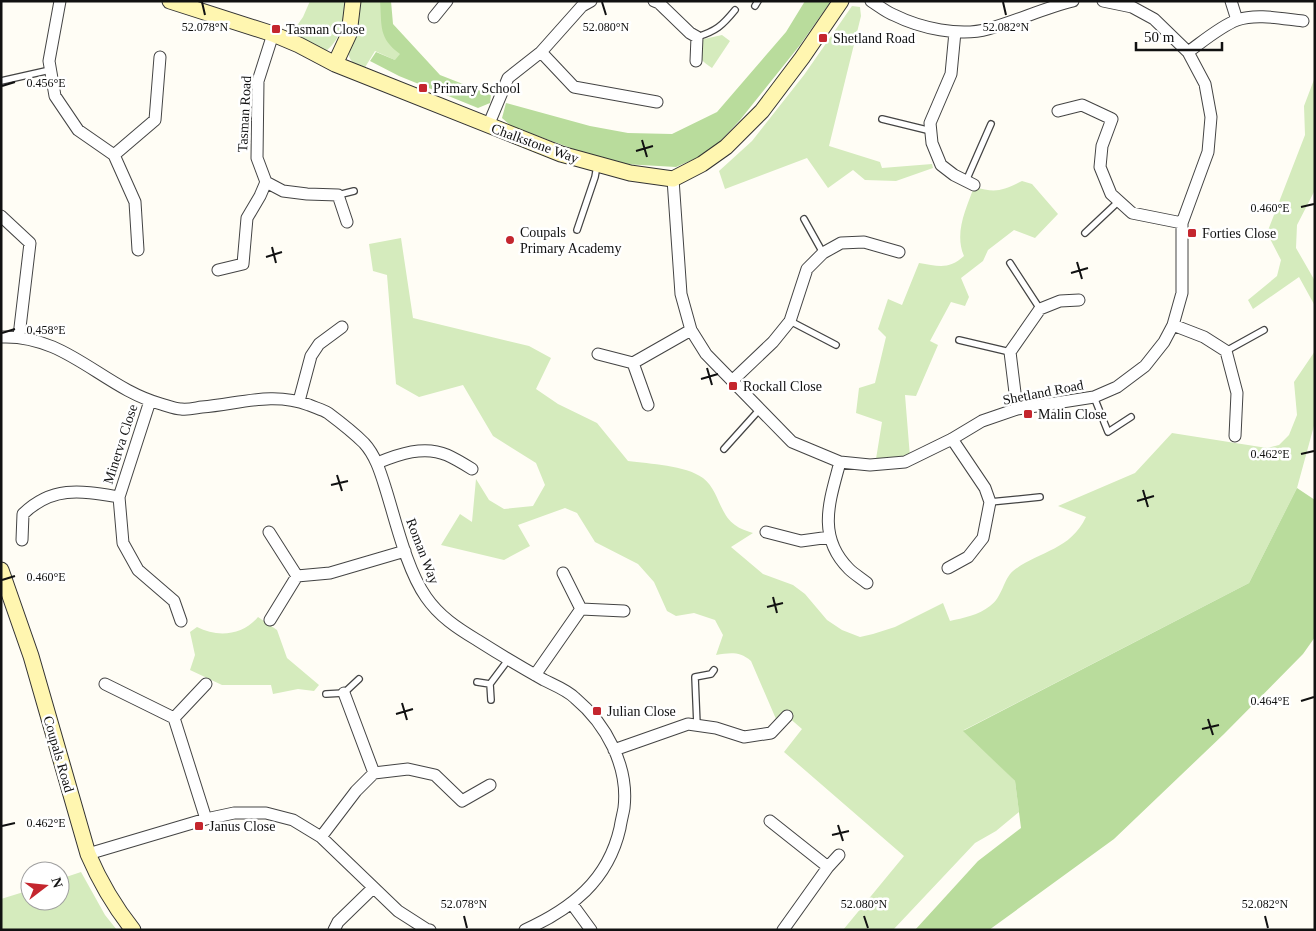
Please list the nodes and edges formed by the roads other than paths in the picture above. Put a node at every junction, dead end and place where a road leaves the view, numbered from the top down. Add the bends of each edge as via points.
1 (60, 1) edge
2 (170, 1) edge
3 (353, 1) edge
4 (447, 1) edge
5 (592, 1) edge
6 (654, 1) edge
7 (841, 1) edge
8 (871, 1) edge
9 (1073, 1) edge
10 (1103, 1) edge
11 (1231, 1) edge
12 (1053, 4) edge
13 (735, 10) dead end
14 (434, 17) dead end
15 (1237, 20) junction
16 (1303, 21) dead end
17 (955, 32) junction
18 (273, 34) junction
19 (697, 37) junction
20 (541, 52) junction
21 (1188, 52) junction
22 (160, 58) dead end
23 (696, 61) dead end
24 (335, 64) junction
25 (50, 70) junction
26 (1, 81) edge
27 (657, 102) dead end
28 (1058, 111) dead end
29 (882, 119) dead end
30 (991, 124) dead end
31 (488, 126) junction
32 (931, 131) junction
33 (114, 155) junction
34 (597, 164) junction
35 (673, 179) junction
36 (266, 182) junction
37 (970, 183) joint
38 (354, 191) dead end
39 (338, 195) junction
40 (1119, 201) junction
41 (1, 216) edge
42 (804, 218) dead end
43 (346, 222) dead end
44 (1182, 224) junction
45 (577, 230) dead end
46 (1085, 233) dead end
47 (138, 250) dead end
48 (900, 252) dead end
49 (823, 253) junction
50 (1010, 264) dead end
51 (218, 270) dead end
52 (1079, 300) dead end
53 (1040, 310) junction
54 (790, 321) junction
55 (1172, 325) junction
56 (342, 328) dead end
57 (692, 330) junction
58 (1264, 330) dead end
59 (19, 336) junction
60 (1, 337) edge
61 (959, 340) dead end
62 (836, 345) dead end
63 (1226, 351) junction
64 (1010, 352) junction
65 (598, 354) dead end
66 (633, 363) junction
67 (732, 381) junction
68 (1094, 398) junction
69 (150, 401) junction
70 (299, 401) junction
71 (648, 404) dead end
72 (760, 409) junction
73 (1017, 409) junction
74 (1132, 417) dead end
75 (1235, 436) dead end
76 (952, 439) junction
77 (724, 449) dead end
78 (840, 462) junction
79 (377, 463) junction
80 (472, 469) dead end
81 (119, 496) junction
82 (1040, 497) dead end
83 (990, 502) junction
84 (269, 532) dead end
85 (766, 532) dead end
86 (830, 537) junction
87 (22, 540) dead end
88 (405, 551) junction
89 (948, 568) dead end
90 (1, 570) edge
91 (563, 573) dead end
92 (298, 576) junction
93 (867, 583) dead end
94 (581, 609) junction
95 (624, 611) dead end
96 (270, 620) dead end
97 (181, 621) dead end
98 (508, 660) junction
99 (714, 670) dead end
100 (536, 675) junction
101 (359, 679) dead end
102 (476, 682) dead end
103 (105, 684) dead end
104 (206, 684) dead end
105 (490, 684) junction
106 (344, 693) junction
107 (326, 694) dead end
108 (491, 700) dead end
109 (787, 716) dead end
110 (174, 718) junction
111 (697, 725) junction
112 (614, 750) junction
113 (374, 773) junction
114 (490, 784) dead end
115 (206, 819) junction
116 (770, 822) dead end
117 (321, 837) junction
118 (88, 854) junction
119 (838, 855) dead end
120 (828, 867) junction
121 (373, 888) junction
122 (572, 904) junction
123 (133, 930) edge
124 (334, 930) edge
125 (430, 930) edge
126 (525, 930) edge
127 (591, 930) edge
128 (783, 930) edge

1 - 25 street
2 - 18 street, Chalkstone Way
3 - 24 street via 349,34
4 - 14 street
5 - 20 street via 582,6
6 - 19 street
7 - 35 street via 762,111 726,147
8 - 17 street via 894,16
9 - 12 street
10 - 21 street, Shetland Road via 1132,7 1154,19
11 - 15 street
12 - 17 street via 987,30
13 - 19 lane via 722,26
15 - 16 street
15 - 21 street
17 - 32 street via 952,74 930,123
18 - 24 street, Chalkstone Way
18 - 36 street, Tasman Road via 258,82 256,158
19 - 23 street
20 - 27 street via 574,87
20 - 31 street via 508,78
21 - 44 street, Shetland Road via 1205,84 1211,117 1208,152
22 - 33 street via 155,120
24 - 31 street, Chalkstone Way
25 - 26 lane
25 - 33 street via 55,96 78,130
28 - 40 street via 1082,105 1112,119 1102,146 1100,167 1111,194
29 - 32 lane
30 - 37 lane
31 - 34 street, Chalkstone Way
32 - 37 street via 940,165
33 - 47 street via 135,202
34 - 35 street, Chalkstone Way
34 - 45 lane
35 - 57 street, Shetland Road via 681,294
36 - 39 street via 283,191
36 - 51 street via 246,218 243,264
38 - 39 lane
39 - 43 street
40 - 44 street via 1132,213
40 - 46 lane
41 - 59 street via 30,243
42 - 49 lane
44 - 55 street, Shetland Road via 1182,293
48 - 49 street via 864,242 841,243
49 - 54 street via 807,269
50 - 53 lane
52 - 53 street via 1060,301
53 - 64 street
54 - 62 lane
54 - 67 street
55 - 63 street via 1204,337
55 - 68 street, Shetland Road via 1164,342 1145,366 1117,387
56 - 70 street via 319,344 311,356
57 - 66 street
57 - 67 street, Shetland Road via 706,354
58 - 63 lane
59 - 60 street, Roman Way
59 - 69 street, Roman Way via 44,342 71,355 119,386
61 - 64 lane
63 - 75 street via 1237,393
64 - 73 street
65 - 66 street
66 - 71 street
67 - 72 street, Shetland Road
68 - 73 street, Shetland Road
68 - 74 lane via 1108,432
69 - 70 street, Roman Way via 181,410 253,399
69 - 81 street, Minerva Close
70 - 79 street, Roman Way via 327,412 365,444
72 - 77 lane
72 - 78 street, Shetland Road via 792,442
73 - 76 street, Shetland Road via 982,421
76 - 78 street, Shetland Road via 905,462 870,465
76 - 83 street via 985,488
78 - 86 street via 827,513
79 - 80 street via 420,450 445,454
79 - 88 street, Roman Way
81 - 87 street, Minerva Close via 79,491 49,497 23,514
81 - 97 street, Minerva Close via 123,542 138,570 174,601
82 - 83 lane
83 - 89 street via 983,538 968,557
84 - 92 street
85 - 86 street via 801,541
86 - 93 street via 835,551 848,568
88 - 92 street via 330,573
88 - 98 street, Roman Way via 424,596 440,615
90 - 118 street, Coupals Road via 30,656
91 - 94 street
92 - 96 street
94 - 95 street
94 - 100 street
98 - 100 street, Roman Way
98 - 105 lane
99 - 111 lane via 711,674 695,677
100 - 112 street, Roman Way via 574,697 602,726
101 - 106 lane
102 - 105 lane
103 - 110 street
104 - 110 street
105 - 108 lane
106 - 107 lane
106 - 113 street
109 - 111 street via 771,733 744,737
110 - 115 street
111 - 112 street via 688,724
112 - 122 street, Roman Way via 622,774 624,806 617,838 604,867
113 - 114 street via 408,769 435,774 462,801
113 - 117 street
115 - 117 street via 234,813 266,813 293,820
115 - 118 street
116 - 120 street
117 - 121 street
118 - 123 street, Coupals Road via 99,881
119 - 120 street
120 - 128 street
121 - 124 street via 338,922
121 - 125 street via 398,911
122 - 126 street, Roman Way
122 - 127 street

